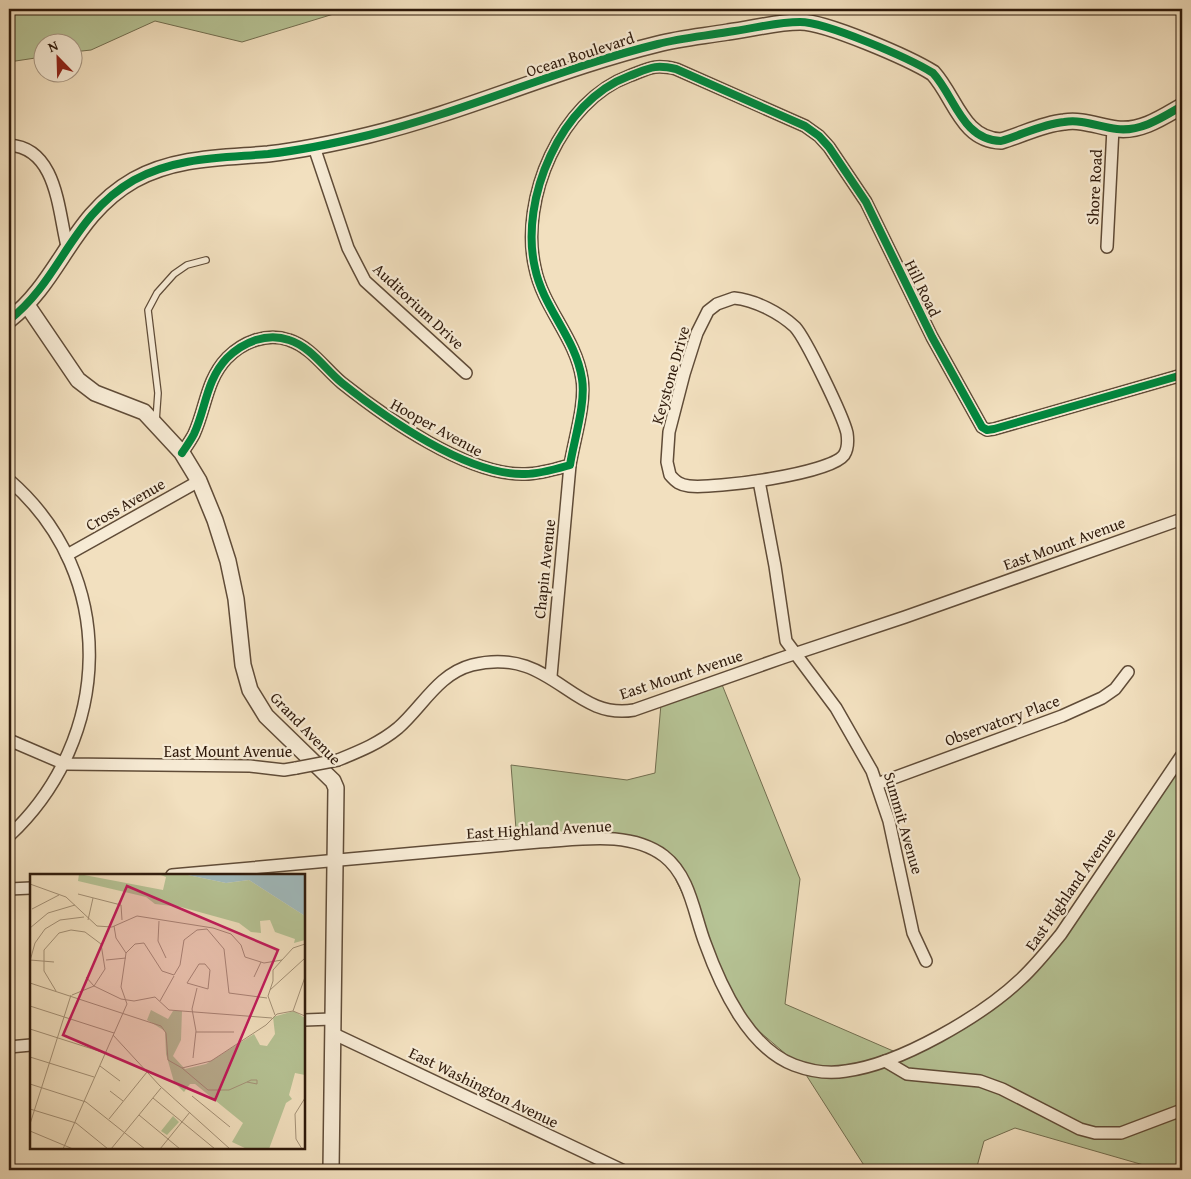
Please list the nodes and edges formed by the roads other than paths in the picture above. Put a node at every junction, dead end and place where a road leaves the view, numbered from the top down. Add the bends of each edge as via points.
1 (1182, 106) edge
2 (1112, 128) junction
3 (9, 145) edge
4 (314, 147) junction
5 (67, 246) junction
6 (1107, 247) dead end
7 (206, 260) dead end
8 (27, 305) junction
9 (9, 320) edge
10 (466, 373) dead end
11 (1182, 375) edge
12 (156, 423) junction
13 (182, 453) junction
14 (570, 465) junction
15 (9, 480) edge
16 (199, 481) junction
17 (759, 481) junction
18 (1182, 519) edge
19 (67, 555) junction
20 (794, 654) junction
21 (1128, 672) dead end
22 (551, 676) junction
23 (9, 740) edge
24 (1182, 755) edge
25 (64, 764) junction
26 (877, 784) junction
27 (9, 836) edge
28 (336, 861) junction
29 (184, 874) edge
30 (30, 888) edge
31 (9, 890) edge
32 (926, 962) dead end
33 (305, 1020) edge
34 (332, 1026) junction
35 (30, 1045) edge
36 (9, 1047) edge
37 (885, 1061) junction
38 (1182, 1110) edge
39 (331, 1170) edge
40 (622, 1170) edge

1 - 2 street, Ocean Boulevard via 1132,129
2 - 4 street, Ocean Boulevard via 1090,122 1063,122 992,141 966,124 942,82 933,73 834,30 800,22 659,44 404,126
2 - 6 street, Shore Road
3 - 5 street via 31,152 46,166
4 - 5 street, Ocean Boulevard via 205,158 151,172 101,204
4 - 10 street, Auditorium Drive via 348,248 362,277
5 - 8 street, Ocean Boulevard
7 - 12 lane via 187,265 174,274 157,293 148,310 158,393
8 - 9 street, Ocean Boulevard
8 - 12 street, Grand Avenue via 78,380 95,393 144,412
11 - 14 street, Hill Road via 987,430 982,427 932,337 866,202 824,142 805,126 676,69 658,65 609,84 591,98 570,123 554,151 534,201 533,258 536,275 569,340 582,379
12 - 13 street, Grand Avenue
13 - 14 street, Hooper Avenue via 194,433 208,388 219,368 241,347 256,339 275,337 288,339 306,349 370,405 478,466 504,473 526,474
13 - 16 street, Grand Avenue
14 - 22 street, Chapin Avenue
15 - 19 street via 35,506
16 - 19 street, Cross Avenue
16 - 28 street, Grand Avenue via 228,560 243,665 250,690 266,716 333,781 336,788
17 - 17 street, Keystone Drive via 838,461 844,455 848,440 842,421 796,328 764,307 734,298 716,304 708,311 697,334 669,432 668,462 670,475 675,481 688,486
17 - 20 street via 786,641
18 - 20 street, East Mount Avenue
19 - 25 street via 86,617 89,648 86,699
20 - 22 street, East Mount Avenue via 625,712 601,709
20 - 26 street, Summit Avenue via 836,708
21 - 26 street, Observatory Place via 1115,690 1062,716
22 - 25 street, East Mount Avenue, bridge via 504,660 461,669 439,684 400,726 372,746 338,760 296,768
23 - 25 street, East Mount Avenue
24 - 37 street, East Highland Avenue via 1039,962 1014,986 956,1027
25 - 27 street via 34,810
26 - 32 street, Summit Avenue via 901,868 913,933
28 - 29 street, East Highland Avenue
28 - 34 street, Grand Avenue
28 - 37 street, East Highland Avenue via 539,842 597,839 639,844 665,857 677,870 689,893 719,978 739,1014 767,1049 791,1064 816,1071 847,1071
30 - 31 street
33 - 34 street, East Washington Avenue
34 - 39 street, Grand Avenue
34 - 40 street, East Washington Avenue
35 - 36 street
37 - 38 street via 907,1074 980,1081 1080,1129 1095,1133 1121,1133

